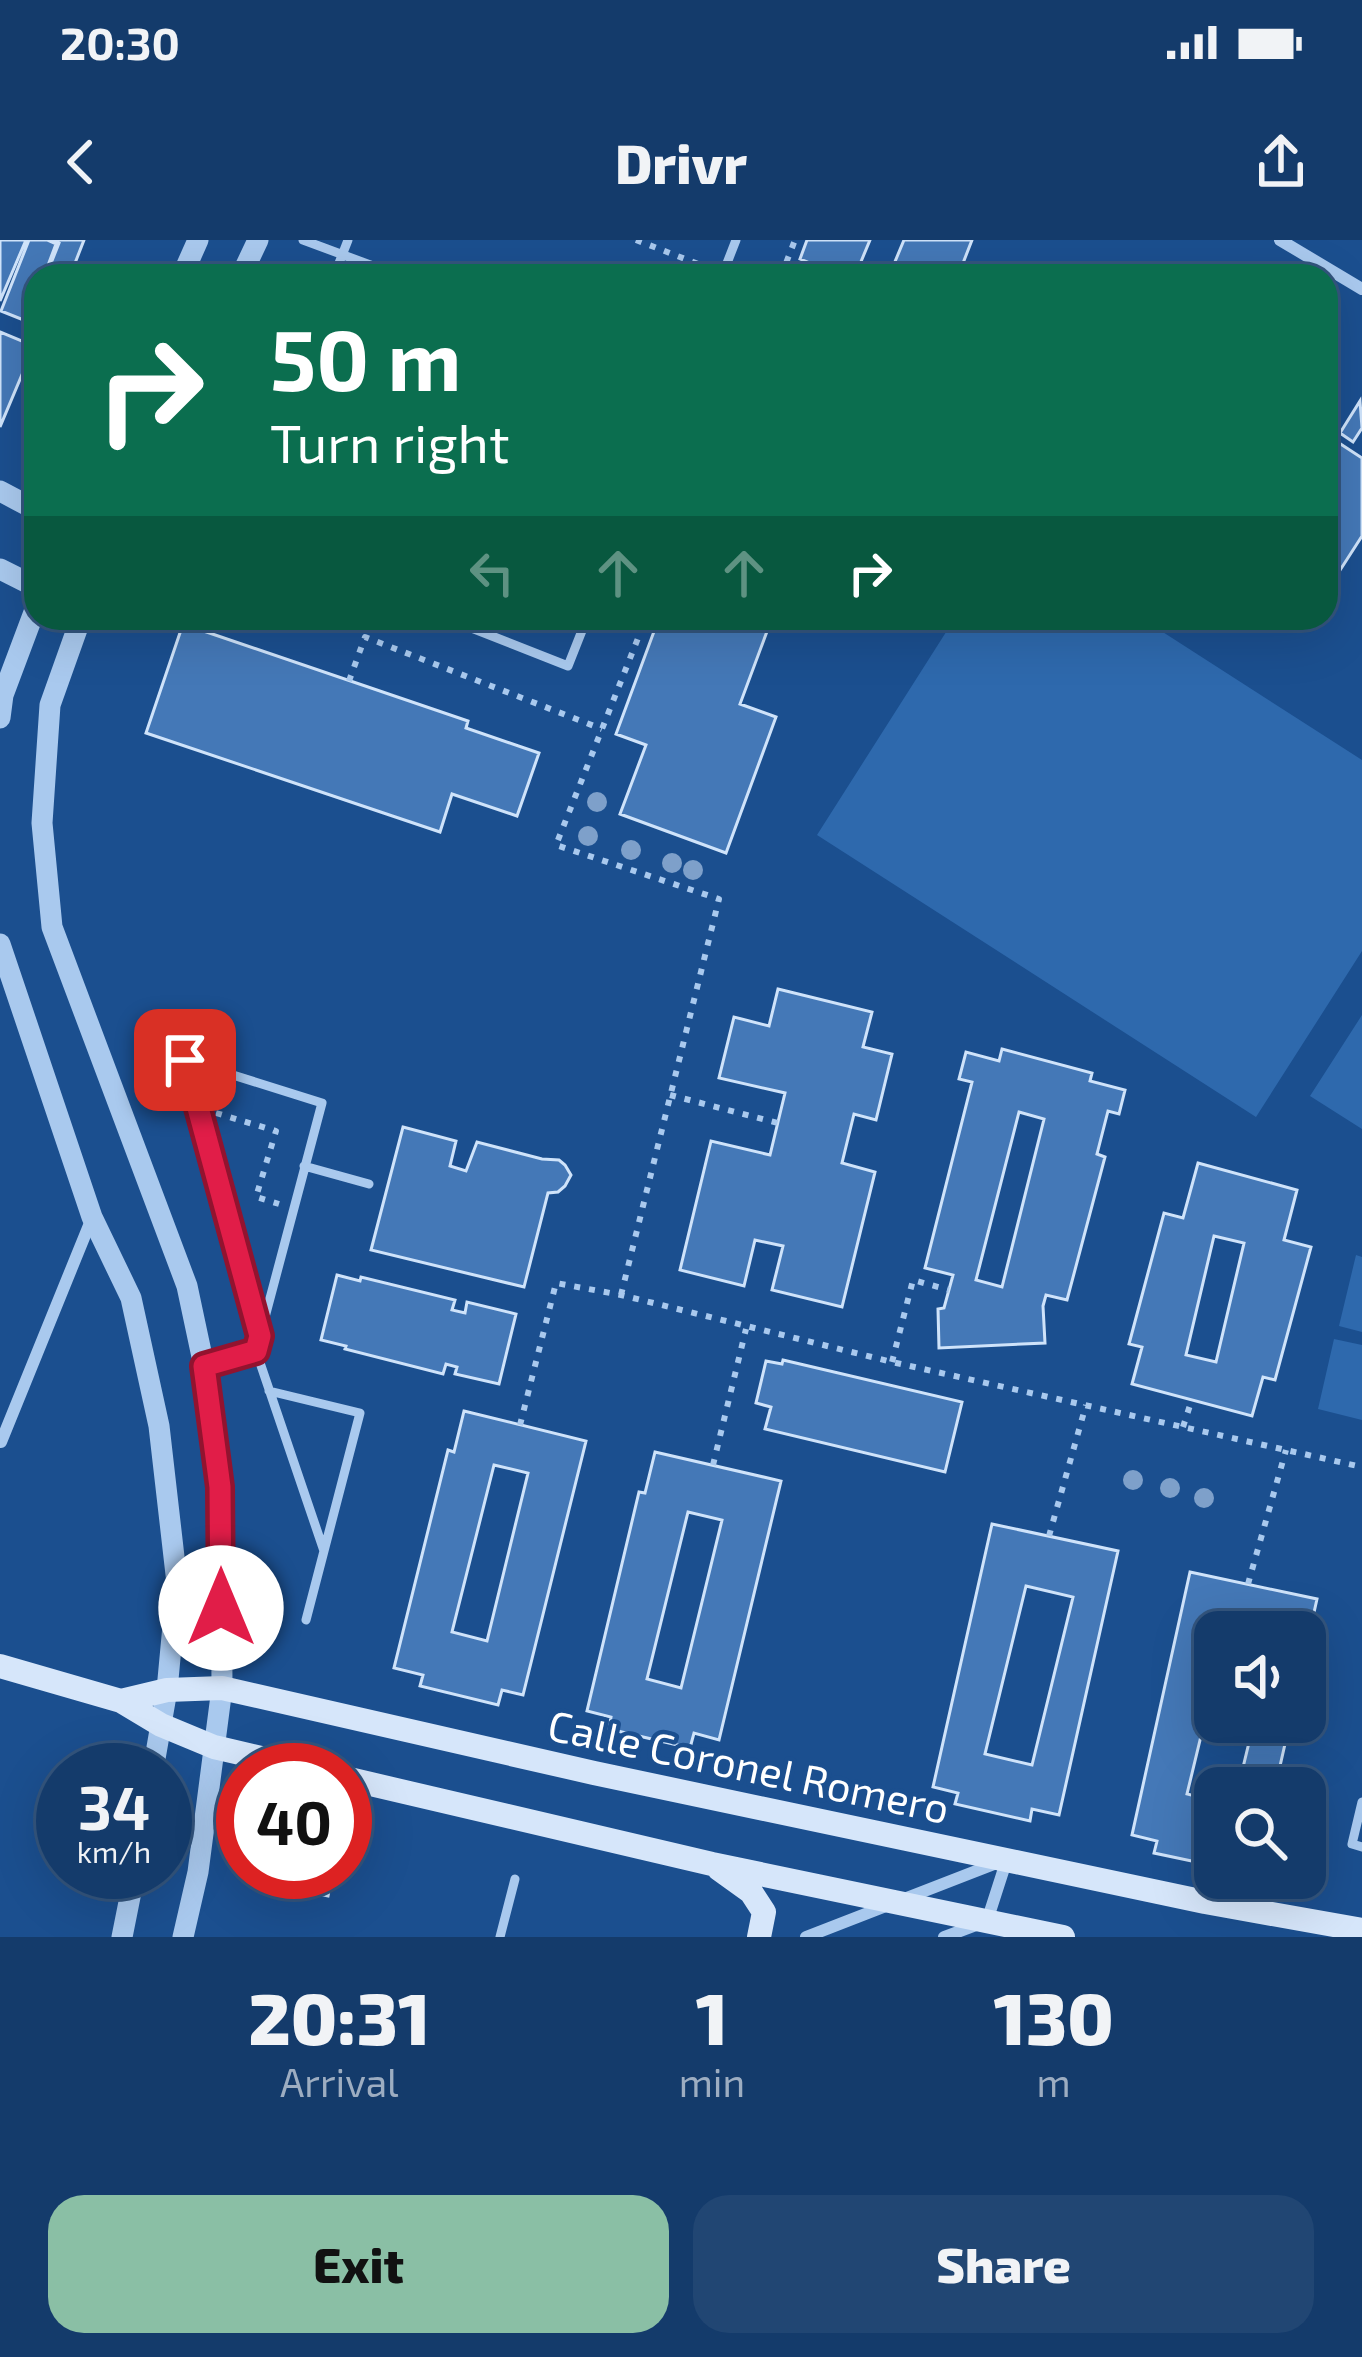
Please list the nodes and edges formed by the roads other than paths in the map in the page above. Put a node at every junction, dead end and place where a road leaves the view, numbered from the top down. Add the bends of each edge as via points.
1 (303, 240) edge
2 (348, 240) edge
3 (1280, 240) edge
4 (342, 254) junction
5 (338, 264) edge
6 (368, 264) edge
7 (1320, 264) edge
8 (27, 630) edge
9 (77, 630) edge
10 (476, 630) edge
11 (582, 630) edge
12 (0, 718) edge
13 (0, 944) edge
14 (304, 1166) junction
15 (369, 1184) dead end
16 (92, 1217) junction
17 (260, 1336) junction
18 (256, 1351) junction
19 (204, 1366) junction
20 (269, 1391) junction
21 (1, 1442) edge
22 (324, 1551) junction
23 (306, 1620) dead end
24 (0, 1666) edge
25 (222, 1688) junction
26 (166, 1690) junction
27 (121, 1701) junction
28 (161, 1725) junction
29 (158, 1743) edge
30 (214, 1747) junction
31 (372, 1784) edge
32 (1362, 1802) edge
33 (1362, 1847) edge
34 (1007, 1859) junction
35 (712, 1864) junction
36 (515, 1880) dead end
37 (130, 1899) edge
38 (900, 1902) junction
39 (987, 1921) junction
40 (1362, 1930) edge
41 (122, 1937) edge
42 (183, 1937) edge
43 (500, 1937) edge
44 (758, 1937) edge
45 (806, 1937) edge
46 (944, 1937) edge
47 (1063, 1937) edge

1 - 4 lane
2 - 4 lane
3 - 7 street
4 - 5 lane
4 - 6 lane
8 - 12 street
9 - 19 street via 50,705 41,823 52,927 187,1286
10 - 11 lane via 568,666
13 - 16 street
14 - 15 lane
14 - 17 lane
14 - 17 lane via 322,1103 185,1060
16 - 21 street
16 - 26 street via 131,1298 159,1426 177,1583
17 - 18 lane
18 - 19 lane
18 - 20 lane
19 - 25 street via 220,1487
20 - 22 lane
20 - 22 lane via 360,1413
22 - 23 lane
24 - 27 main road, Calle Coronel Romero
25 - 26 main road, Calle Coronel Romero
25 - 30 street
25 - 34 main road, Calle Coronel Romero
26 - 27 main road, Calle Coronel Romero
26 - 28 street
27 - 28 main road, Calle Coronel Romero
28 - 29 street
28 - 30 main road, Calle Coronel Romero
30 - 42 street
31 - 35 main road
32 - 33 lane via 1352,1844
34 - 38 street
34 - 39 street
34 - 40 main road, Calle Coronel Romero
35 - 38 main road
35 - 44 main road via 752,1892 764,1912
36 - 43 lane
37 - 41 street
38 - 39 main road
38 - 45 street
39 - 46 street
39 - 47 main road

